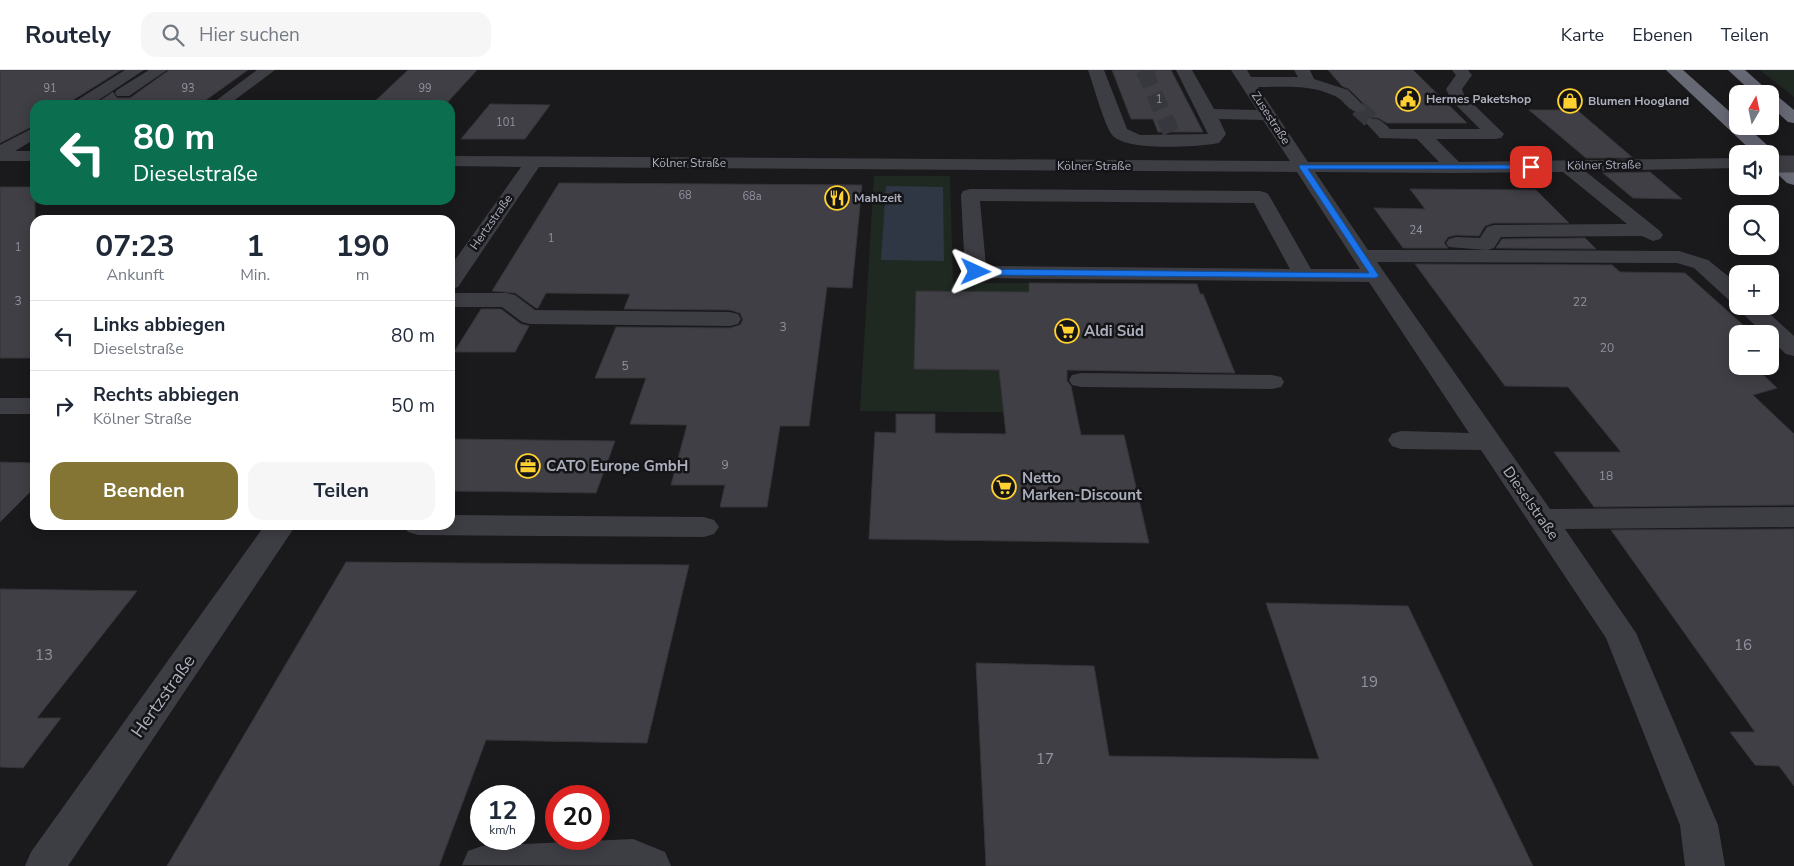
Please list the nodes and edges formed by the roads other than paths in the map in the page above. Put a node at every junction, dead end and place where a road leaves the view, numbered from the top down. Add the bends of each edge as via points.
1 (136, 70) edge
2 (159, 70) edge
3 (267, 70) edge
4 (1096, 70) edge
5 (1184, 70) edge
6 (1460, 70) edge
7 (1674, 70) edge
8 (1736, 70) edge
9 (1243, 76) edge
10 (1305, 76) edge
11 (1754, 85) edge
12 (88, 100) edge
13 (111, 100) edge
14 (225, 100) edge
15 (1779, 106) edge
16 (1358, 108) tunnel mouth
17 (1208, 114) junction
18 (1269, 115) junction
19 (1794, 118) edge
20 (1374, 123) tunnel mouth
21 (1422, 134) junction
22 (30, 135) edge
23 (1756, 145) edge
24 (0, 152) edge
25 (30, 153) edge
26 (0, 156) edge
27 (455, 161) edge
28 (533, 162) junction
29 (1729, 163) edge
30 (1779, 164) edge
31 (1794, 164) edge
32 (1779, 165) edge
33 (1568, 166) junction
34 (1303, 167) junction
35 (1454, 168) junction
36 (1794, 179) edge
37 (1647, 230) junction
38 (1679, 257) junction
39 (1363, 258) junction
40 (455, 275) edge
41 (1304, 275) junction
42 (1729, 288) edge
43 (455, 300) edge
44 (1758, 315) edge
45 (730, 319) dead end
46 (1794, 349) edge
47 (1081, 380) dead end
48 (1272, 382) dead end
49 (0, 406) edge
50 (30, 406) edge
51 (1401, 440) dead end
52 (1488, 442) junction
53 (1794, 517) edge
54 (1542, 519) junction
55 (455, 525) edge
56 (704, 527) dead end
57 (279, 530) edge
58 (482, 865) dead end
59 (45, 866) edge
60 (651, 866) edge
61 (1705, 866) edge

1 - 12 street
2 - 13 street
3 - 14 street
4 - 17 street via 1119,132 1133,139 1173,136 1213,139 1217,134
5 - 17 street
6 - 21 street via 1464,74 1454,88 1457,97 1495,134
7 - 23 highway
8 - 11 highway
9 - 10 street
9 - 18 street, Zusestraße
10 - 16 street via 1342,94
15 - 19 highway
17 - 18 street
18 - 34 street, Zusestraße
20 - 21 street via 1386,134
21 - 35 street
22 - 24 street
25 - 26 street
27 - 28 street, Kölner Straße
28 - 34 street, Kölner Straße
28 - 40 street, Hertzstraße
29 - 33 street, Kölner Straße
30 - 31 street, bridge
32 - 36 highway
33 - 35 street, Kölner Straße
33 - 37 street
34 - 35 street, Kölner Straße
34 - 39 street, Dieselstraße
37 - 38 street
37 - 39 street via 1494,231 1487,244
38 - 39 street
38 - 42 street via 1701,264
39 - 41 street
39 - 52 street, Dieselstraße
41 - 41 street via 976,272 970,195 1260,197
43 - 45 street via 507,300 530,317
44 - 46 street
47 - 48 street
49 - 50 street
51 - 52 street
52 - 54 street, Dieselstraße
53 - 54 street
54 - 61 street, Dieselstraße via 1620,633 1699,825
55 - 56 street
57 - 59 street, Hertzstraße
58 - 60 street via 633,858

